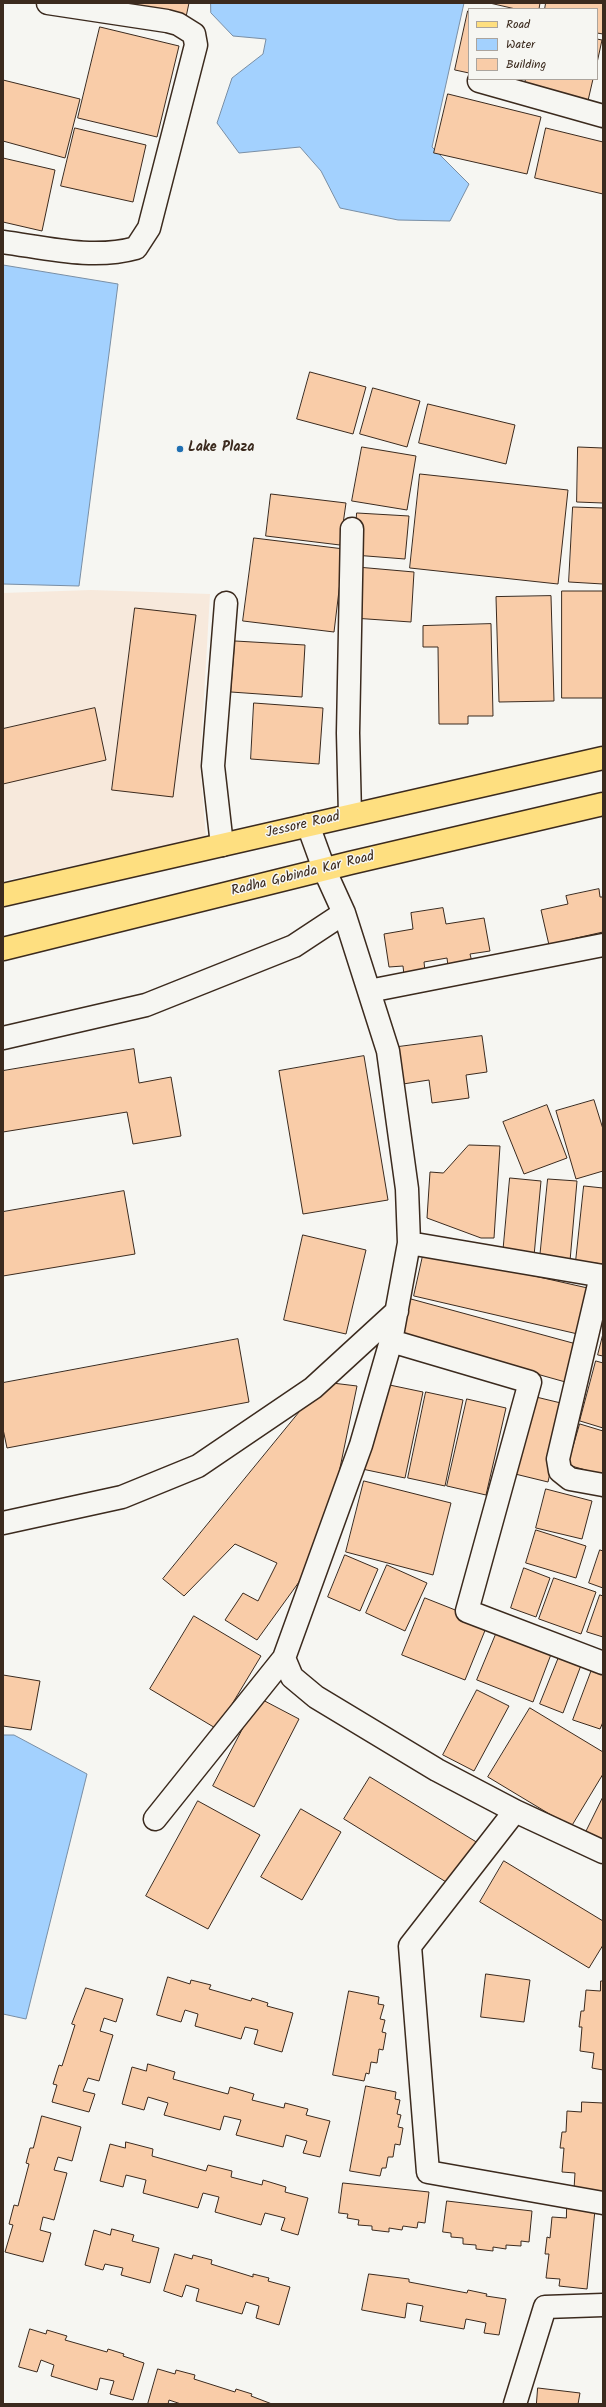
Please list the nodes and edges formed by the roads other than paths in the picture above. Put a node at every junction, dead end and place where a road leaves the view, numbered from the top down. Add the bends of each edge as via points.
1 (48, 3) edge
2 (479, 81) dead end
3 (602, 110) edge
4 (3, 242) edge
5 (352, 529) dead end
6 (226, 603) dead end
7 (603, 758) edge
8 (603, 804) edge
9 (350, 815) junction
10 (308, 825) junction
11 (222, 845) junction
12 (324, 869) junction
13 (3, 895) edge
14 (344, 913) junction
15 (603, 945) edge
16 (3, 949) edge
17 (369, 991) junction
18 (3, 1038) edge
19 (408, 1243) junction
20 (602, 1276) edge
21 (397, 1311) junction
22 (391, 1341) junction
23 (603, 1485) edge
24 (3, 1523) edge
25 (284, 1658) junction
26 (603, 1663) edge
27 (516, 1811) junction
28 (155, 1819) dead end
29 (603, 1852) edge
30 (603, 2203) edge
31 (603, 2305) edge
32 (515, 2404) edge

1 - 4 street via 178,24 194,34 196,45 149,228 136,248 116,254 66,252
2 - 3 street
5 - 9 street via 348,733
6 - 11 street via 213,766
7 - 9 main road, Jessore Road
8 - 12 main road, Radha Gobinda Kar Road
9 - 10 main road, Jessore Road
10 - 11 main road, Jessore Road
10 - 12 street
11 - 13 main road, Jessore Road
12 - 14 street
12 - 16 main road, Radha Gobinda Kar Road
14 - 17 street
14 - 18 street via 294,946 146,1005
15 - 17 street
17 - 19 street via 388,1051 407,1189
19 - 20 street
19 - 21 street
20 - 23 street via 558,1460 560,1472 570,1479
21 - 22 street
21 - 24 street via 313,1388 198,1466 122,1497
22 - 25 street via 361,1445
22 - 26 street via 530,1382 467,1611
25 - 27 street via 292,1677 316,1697 437,1770
25 - 28 street
27 - 29 street
27 - 30 street via 410,1946 428,2172
31 - 32 street via 545,2307

